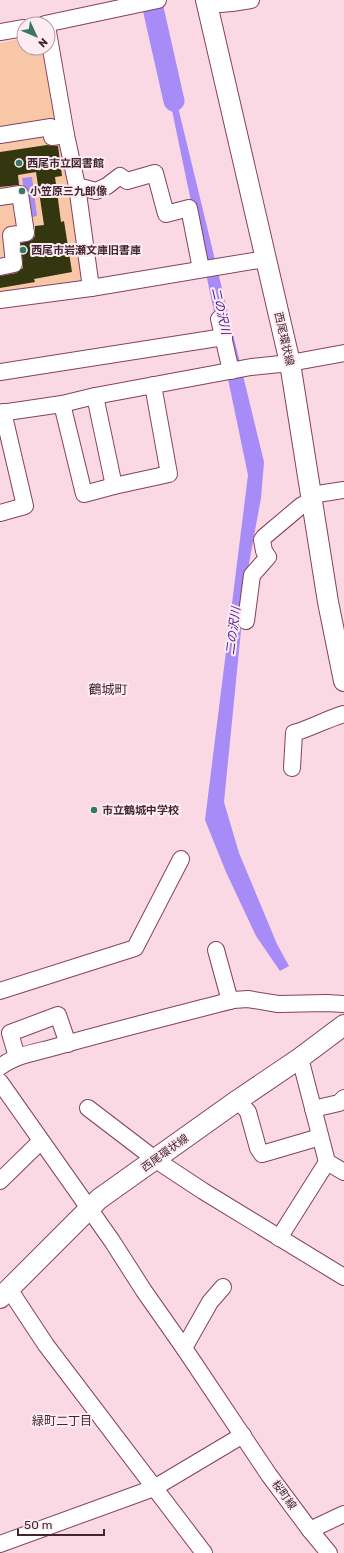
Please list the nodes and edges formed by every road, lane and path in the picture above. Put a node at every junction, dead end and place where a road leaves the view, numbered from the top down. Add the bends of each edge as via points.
1 (158, 0) edge
2 (250, 0) edge
3 (207, 2) edge
4 (56, 22) edge
5 (16, 29) edge
6 (0, 32) edge
7 (52, 56) edge
8 (0, 135) edge
9 (66, 135) junction
10 (77, 186) junction
11 (0, 197) edge
12 (265, 259) junction
13 (0, 267) edge
14 (201, 269) junction
15 (91, 288) junction
16 (0, 300) edge
17 (219, 319) dead end
18 (224, 337) junction
19 (344, 353) edge
20 (290, 362) junction
21 (0, 372) edge
22 (224, 372) junction
23 (153, 385) junction
24 (95, 396) junction
25 (62, 404) junction
26 (2, 412) edge
27 (114, 486) junction
28 (344, 490) edge
29 (311, 499) junction
30 (0, 513) edge
31 (246, 621) dead end
32 (342, 654) edge
33 (344, 681) edge
34 (344, 714) edge
35 (292, 768) dead end
36 (181, 859) dead end
37 (216, 950) dead end
38 (0, 991) edge
39 (230, 1000) junction
40 (344, 1004) edge
41 (344, 1025) edge
42 (68, 1044) junction
43 (17, 1057) junction
44 (300, 1058) junction
45 (0, 1067) edge
46 (0, 1082) edge
47 (344, 1098) edge
48 (238, 1100) junction
49 (88, 1108) dead end
50 (313, 1109) junction
51 (320, 1137) junction
52 (41, 1141) junction
53 (156, 1160) junction
54 (327, 1162) junction
55 (344, 1172) edge
56 (0, 1181) edge
57 (89, 1209) junction
58 (279, 1238) junction
59 (344, 1277) edge
60 (223, 1287) dead end
61 (4, 1293) edge
62 (184, 1348) junction
63 (243, 1435) junction
64 (154, 1488) junction
65 (344, 1514) edge
66 (310, 1530) junction
67 (0, 1544) edge
68 (204, 1553) edge
69 (329, 1553) edge

1 - 4 street
2 - 3 street via 232,3
3 - 12 main road, 西尾環状線
5 - 6 street
7 - 9 street
8 - 9 street via 51,127 52,137
9 - 10 street
10 - 14 street via 96,192 120,176 127,181 155,173 166,214 189,208
10 - 15 street
11 - 13 street via 20,194 26,233 11,235 14,264
12 - 14 street
12 - 20 main road, 西尾環状線
14 - 15 street
15 - 16 street
17 - 18 street
18 - 21 street
18 - 22 street
19 - 20 street
20 - 22 street
20 - 29 main road, 西尾環状線
22 - 23 street
23 - 24 street
23 - 27 street via 169,474
24 - 25 street
24 - 27 street
25 - 26 street
25 - 27 street via 84,494
26 - 30 street via 25,506
28 - 29 street
29 - 31 street via 264,536 264,551 268,556 252,575
29 - 32 main road, 西尾環状線 via 328,602
32 - 33 main road, 西尾環状線
34 - 35 street via 294,733
36 - 38 street via 135,948
37 - 39 street
39 - 40 street via 248,998 278,1004
39 - 42 street
41 - 44 main road, 西尾環状線
42 - 43 street
42 - 43 street via 58,1015 10,1033
43 - 45 street
44 - 48 main road, 西尾環状線
44 - 50 street
46 - 52 street, 桜町線
47 - 50 street via 338,1103
48 - 51 street via 248,1112 262,1154
48 - 53 main road, 西尾環状線
49 - 53 street
50 - 51 street
51 - 54 street
52 - 56 street
52 - 57 street, 桜町線
53 - 57 main road, 西尾環状線
53 - 58 street
54 - 55 street
54 - 58 street
57 - 61 main road, 西尾環状線
57 - 62 street, 桜町線
58 - 59 street
60 - 62 street via 210,1302
61 - 64 street
62 - 63 street, 桜町線
63 - 64 street
63 - 66 street, 桜町線
64 - 67 street
64 - 68 street
65 - 66 street
66 - 69 street, 桜町線

